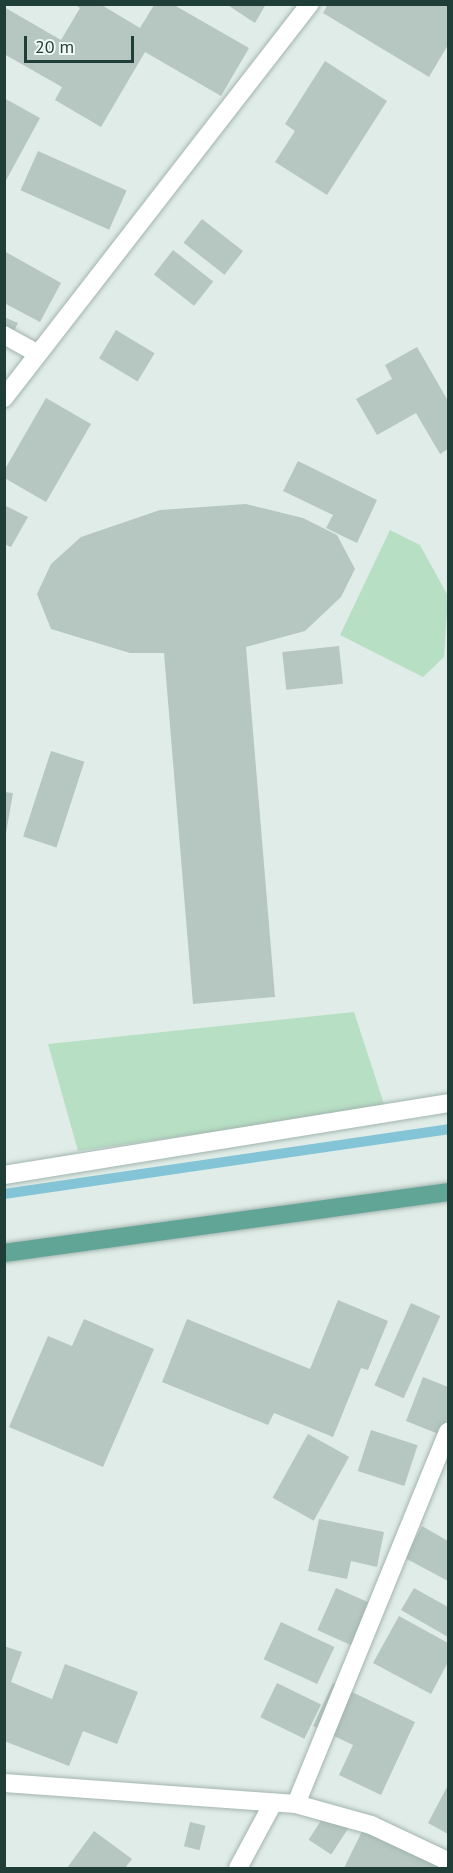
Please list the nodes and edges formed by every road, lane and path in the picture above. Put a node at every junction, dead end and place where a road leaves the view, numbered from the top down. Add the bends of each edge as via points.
1 (305, 6) edge
2 (4, 335) edge
3 (36, 353) junction
4 (4, 398) edge
5 (448, 1103) edge
6 (4, 1175) edge
7 (448, 1192) edge
8 (4, 1253) edge
9 (448, 1432) edge
10 (4, 1782) edge
11 (273, 1803) junction
12 (296, 1804) junction
13 (448, 1861) edge
14 (238, 1869) edge

1 - 3 street
2 - 3 street
3 - 4 street
5 - 6 street
7 - 8 main road
9 - 12 street
10 - 11 street
11 - 12 street
11 - 14 street
12 - 13 street via 371,1825

